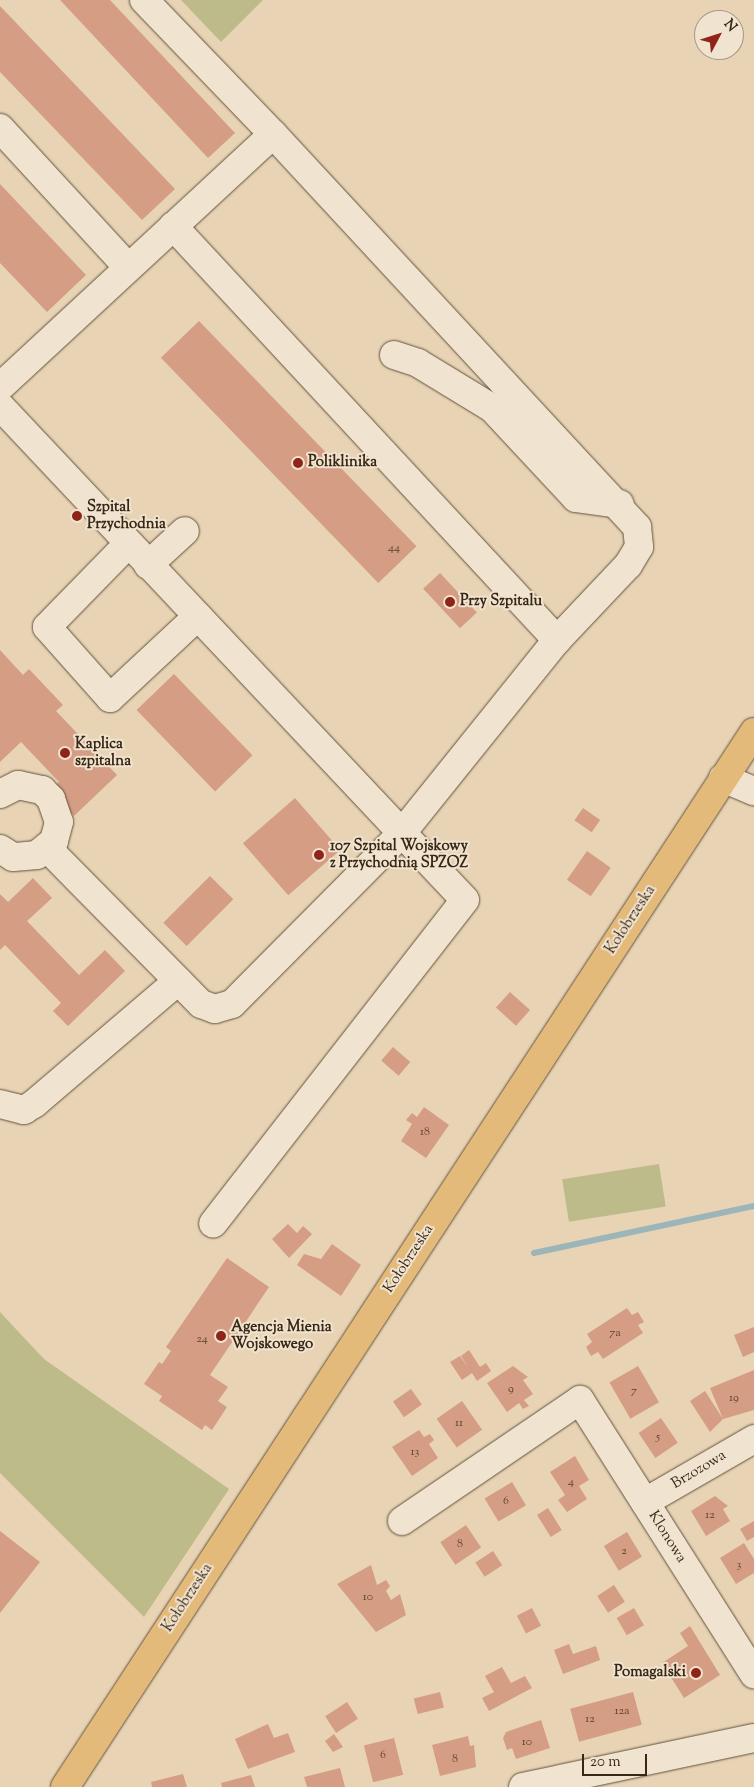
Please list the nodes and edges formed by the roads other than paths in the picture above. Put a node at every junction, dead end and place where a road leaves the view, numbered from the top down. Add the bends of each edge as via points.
1 (144, 0) edge
2 (0, 128) edge
3 (273, 134) junction
4 (173, 226) junction
5 (127, 266) junction
6 (394, 355) dead end
7 (0, 387) edge
8 (0, 406) edge
9 (620, 504) junction
10 (185, 531) dead end
11 (128, 544) junction
12 (148, 565) junction
13 (198, 616) junction
14 (557, 640) junction
15 (754, 732) edge
16 (723, 778) junction
17 (754, 791) edge
18 (0, 794) edge
19 (402, 833) junction
20 (0, 849) edge
21 (48, 849) junction
22 (178, 981) junction
23 (0, 1104) edge
24 (213, 1224) dead end
25 (754, 1440) edge
26 (645, 1502) junction
27 (402, 1521) dead end
28 (754, 1674) edge
29 (754, 1738) edge
30 (588, 1780) edge
31 (65, 1787) edge
32 (523, 1787) edge

1 - 3 street
2 - 5 street
3 - 4 street
3 - 9 street
4 - 5 street
4 - 14 street
5 - 7 street
6 - 9 street via 418,363 492,408 576,498
8 - 11 street
9 - 14 street via 637,528 639,547
10 - 12 street
11 - 12 street
11 - 13 street via 47,627 110,698
12 - 13 street
13 - 19 street
14 - 19 street
15 - 16 main road, Kołobrzeska
16 - 17 street
16 - 31 main road, Kołobrzeska
18 - 21 street via 31,786 52,799 60,822
19 - 22 street via 232,1004 215,1009 200,1004
19 - 24 street via 465,900
20 - 21 street via 25,858
21 - 22 street
22 - 23 street via 35,1103 24,1110
25 - 26 street, Brzozowa
26 - 27 street, Klonowa via 580,1400
26 - 28 street, Klonowa
29 - 30 street
30 - 32 street

